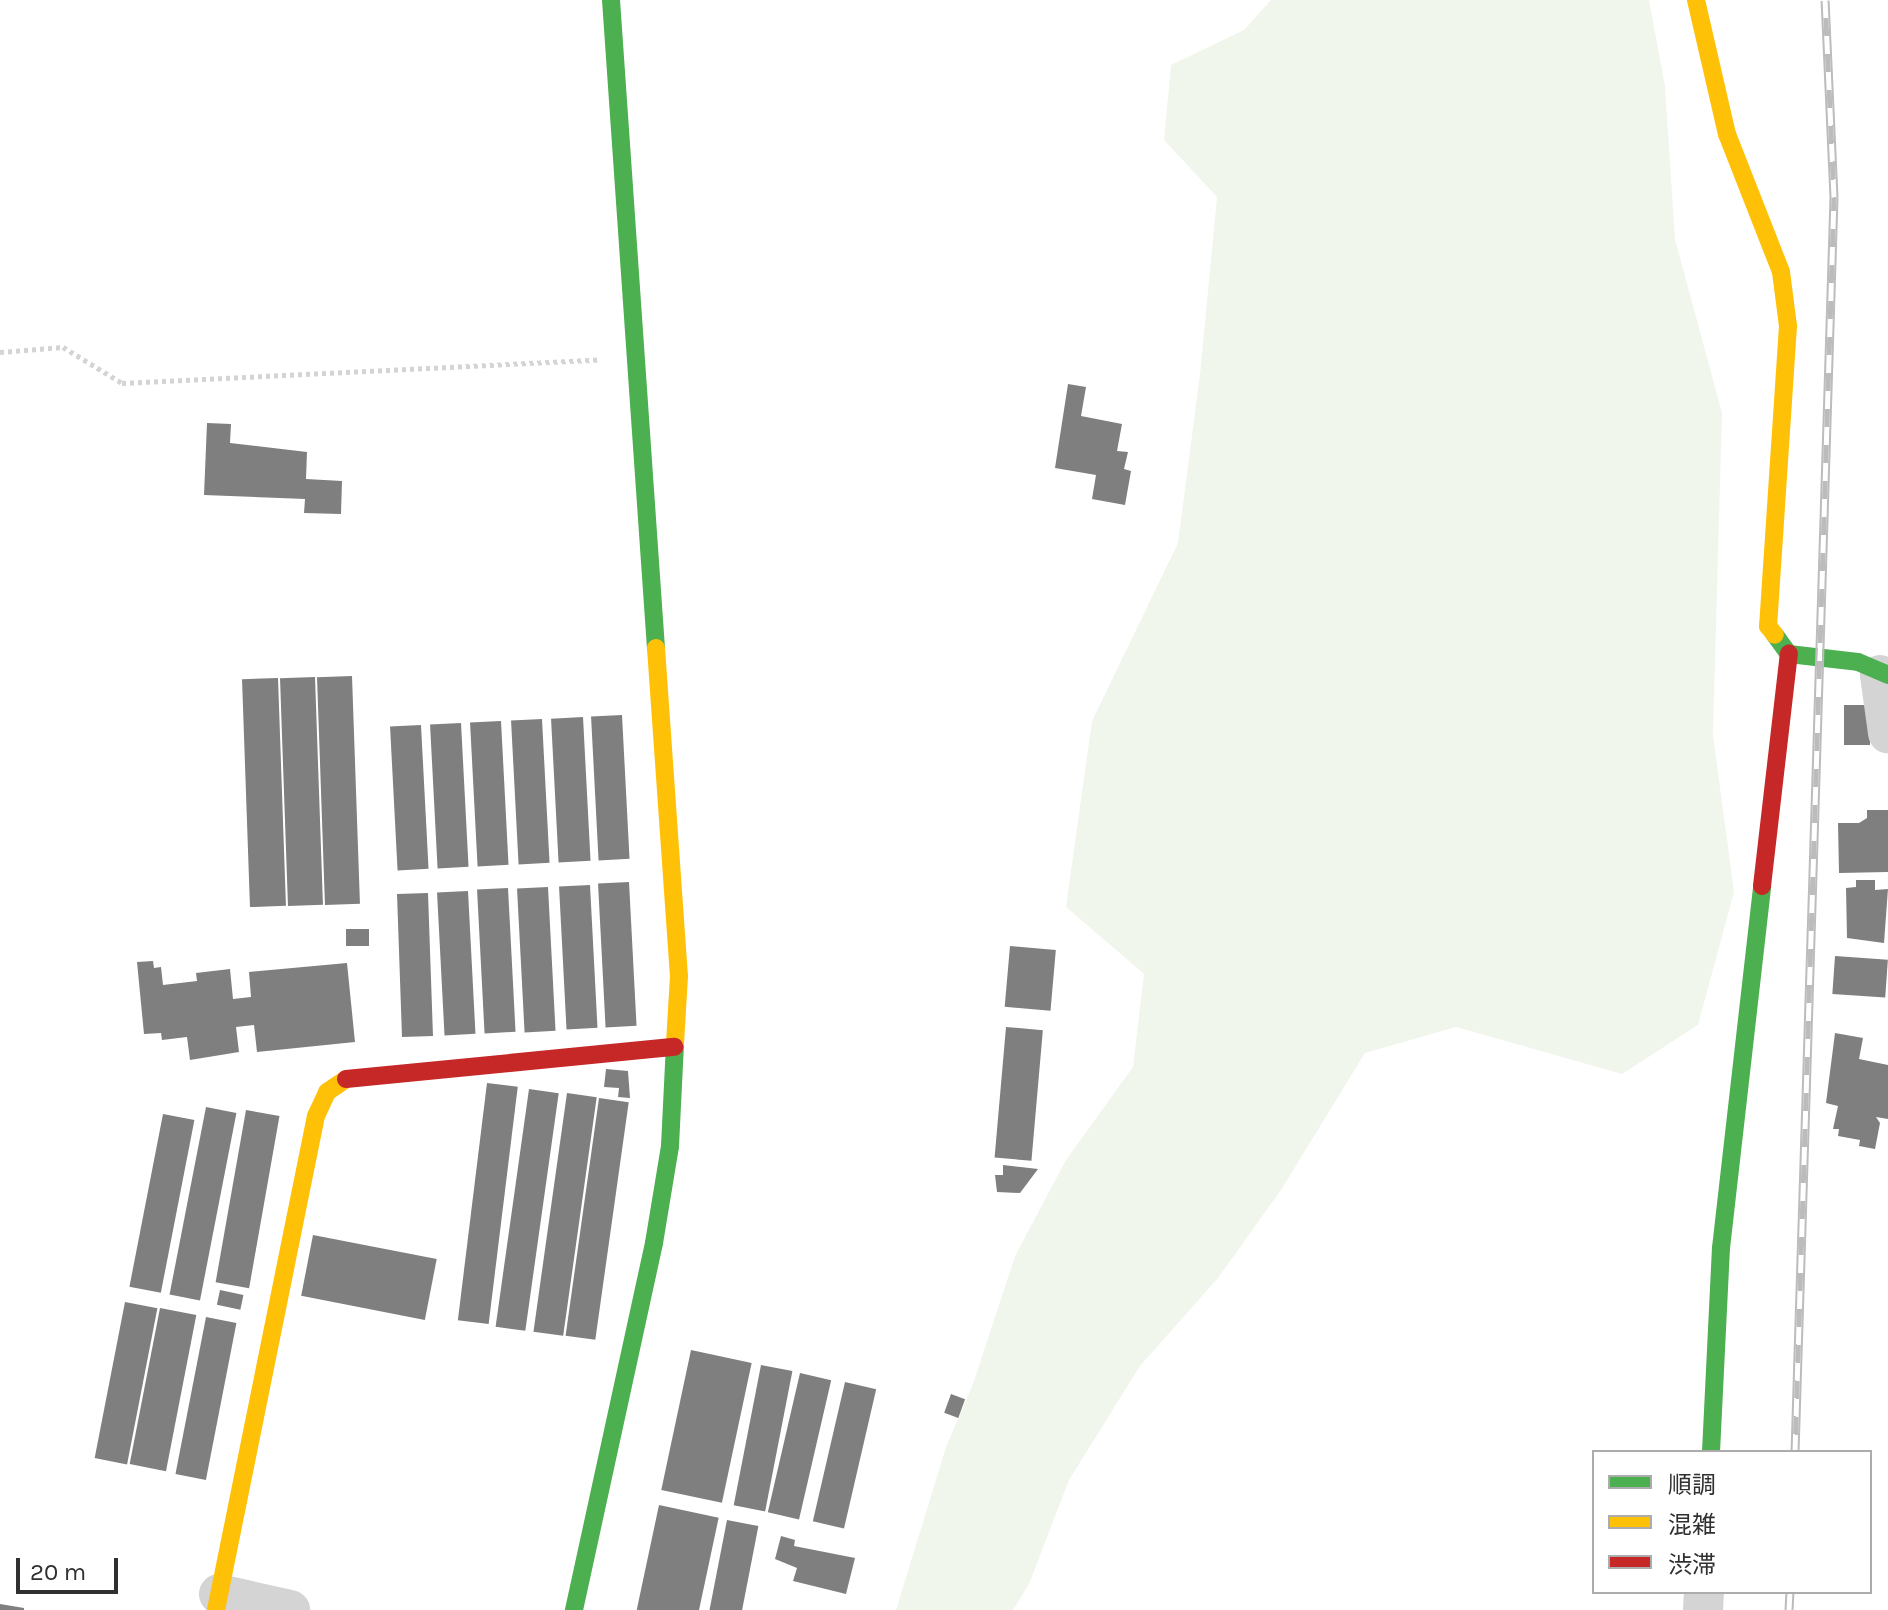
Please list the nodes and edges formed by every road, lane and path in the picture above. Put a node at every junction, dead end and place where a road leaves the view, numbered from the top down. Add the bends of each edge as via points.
1 (611, 0) edge
2 (1696, 0) edge
3 (0, 352) edge
4 (635, 360) junction
5 (1789, 654) junction
6 (1884, 675) edge
7 (1888, 733) edge
8 (674, 1047) junction
9 (1711, 1450) edge
10 (217, 1602) edge
11 (290, 1610) edge
12 (574, 1610) edge

1 - 4 street
2 - 5 street via 1727,134 1781,272 1788,326 1768,626
3 - 4 path via 63,347 122,383
4 - 8 street via 679,976
5 - 6 street via 1858,662
5 - 9 street via 1721,1248
6 - 7 street
8 - 10 street via 353,1074 327,1092 316,1116
8 - 12 street via 670,1146 654,1243
10 - 11 street

